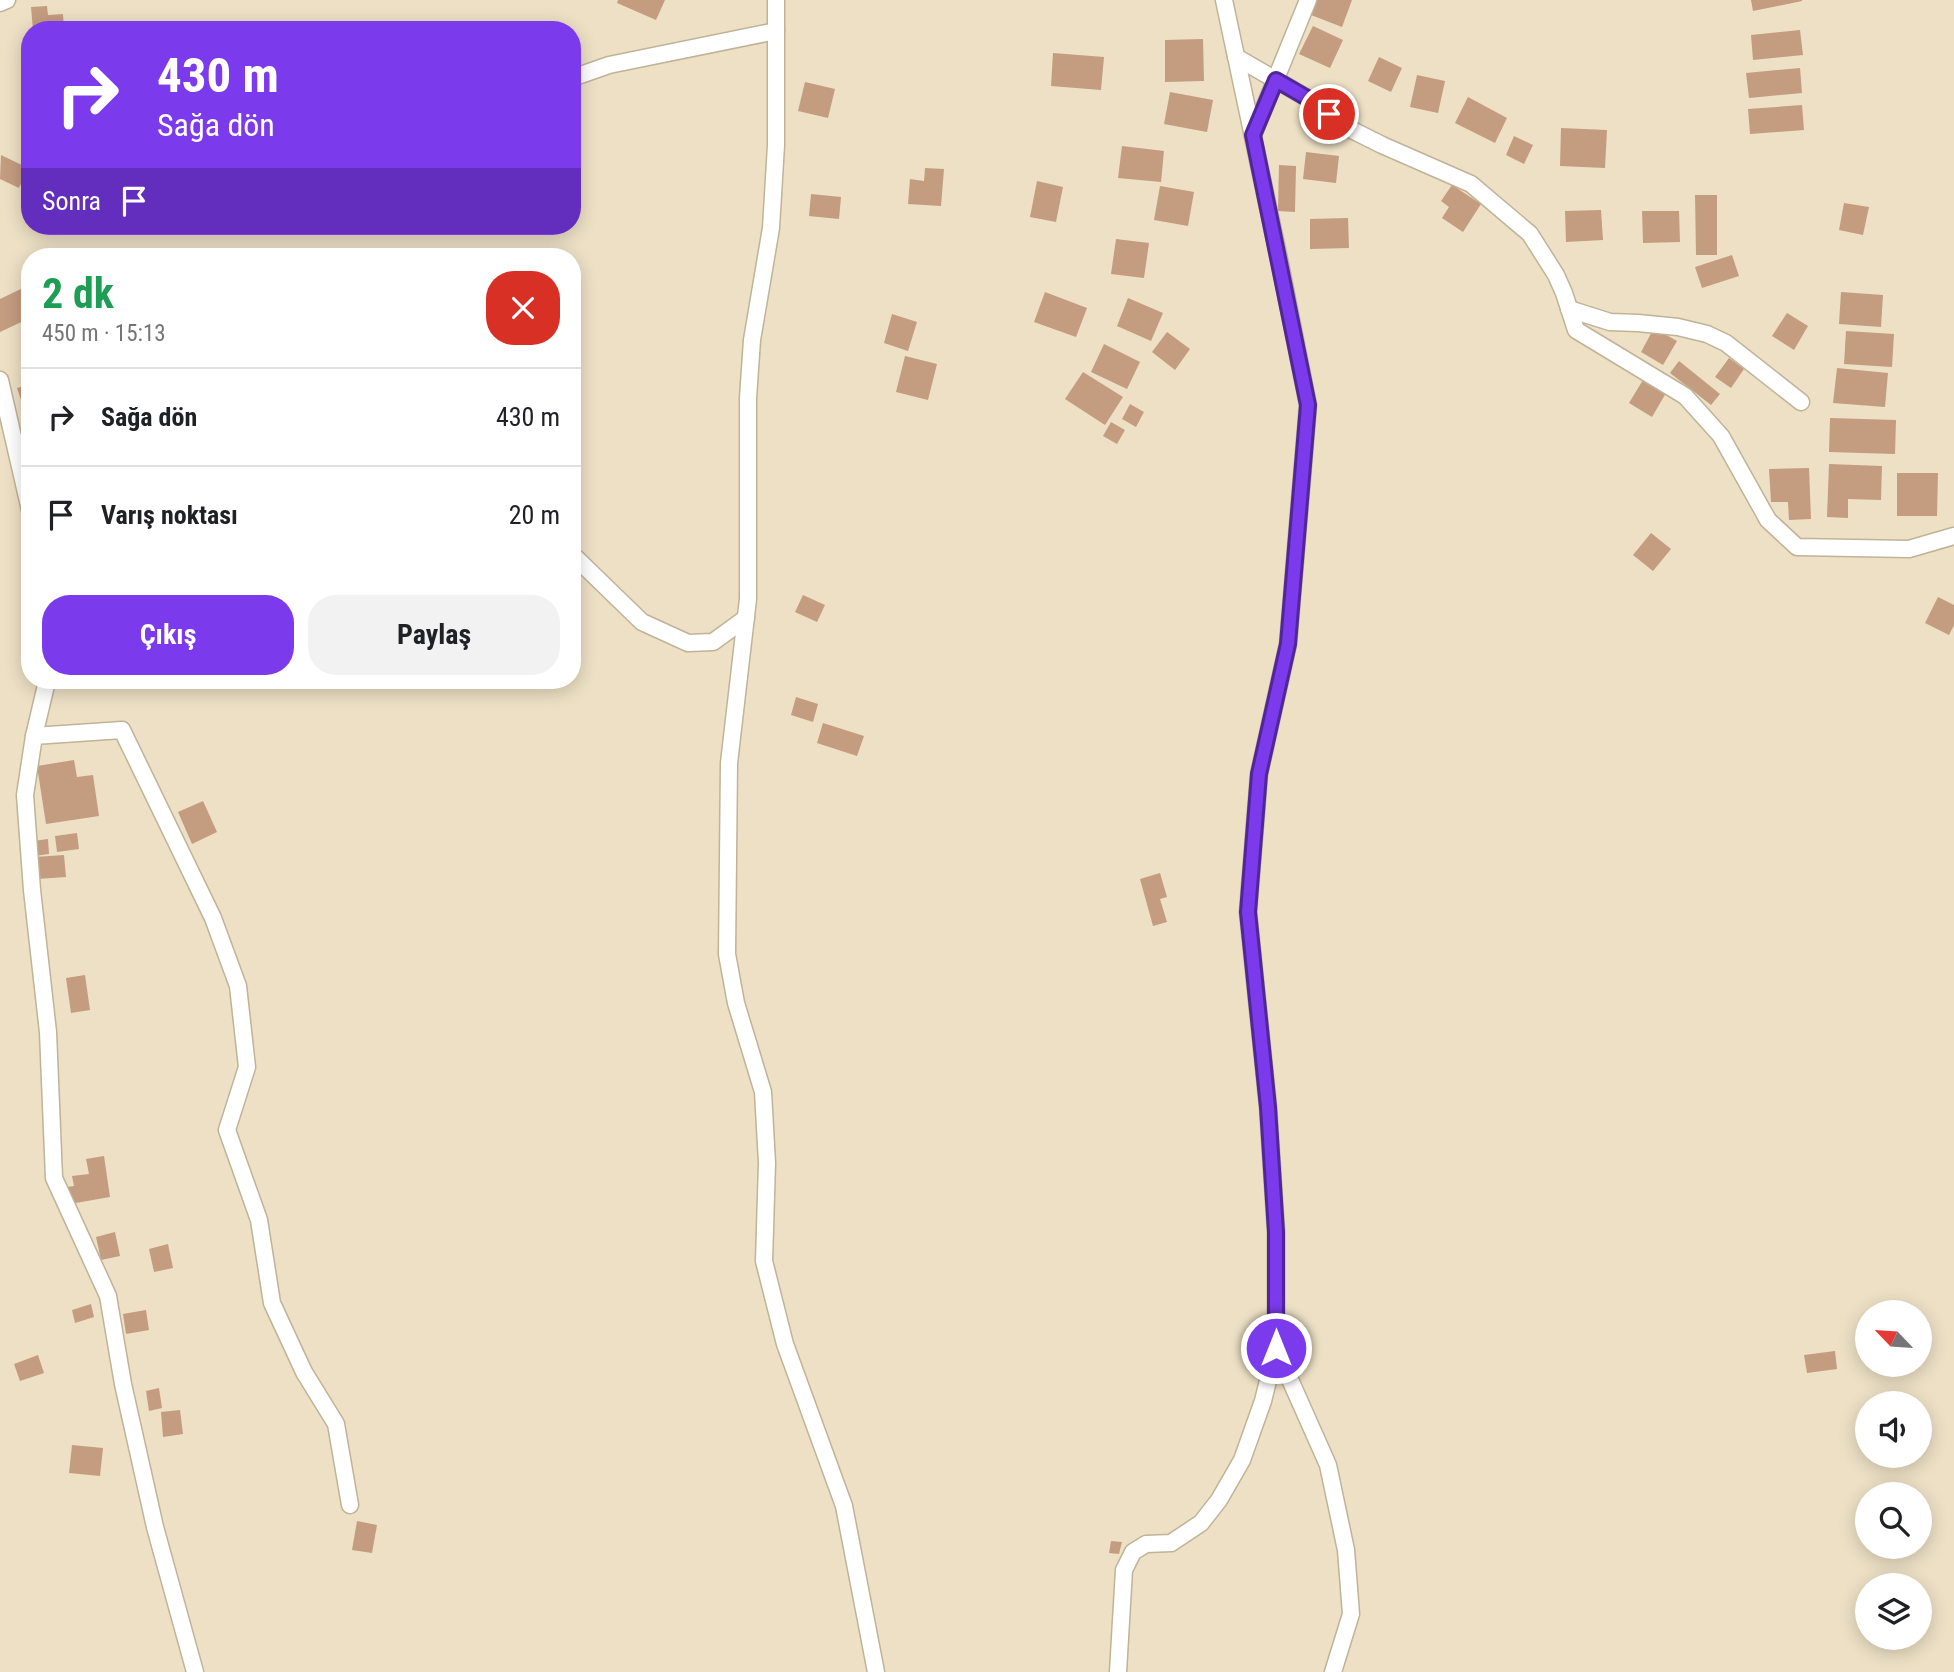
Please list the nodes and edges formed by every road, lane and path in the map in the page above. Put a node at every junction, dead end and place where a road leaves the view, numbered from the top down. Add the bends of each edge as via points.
1 (7, 0) edge
2 (776, 0) edge
3 (1224, 0) edge
4 (1308, 0) edge
5 (0, 3) edge
6 (776, 31) junction
7 (1236, 57) junction
8 (581, 75) edge
9 (1276, 80) junction
10 (1253, 135) junction
11 (1569, 309) junction
12 (0, 380) edge
13 (1801, 402) dead end
14 (21, 466) edge
15 (1954, 536) edge
16 (581, 563) edge
17 (746, 618) junction
18 (45, 689) edge
19 (34, 736) junction
20 (1276, 1348) junction
21 (350, 1505) dead end
22 (195, 1672) edge
23 (876, 1672) edge
24 (1118, 1672) edge
25 (1333, 1672) edge

1 - 5 street
2 - 6 street
3 - 7 street
4 - 9 street
6 - 8 street
6 - 17 street via 771,228 752,340 748,398
7 - 9 street
7 - 10 street
9 - 10 street
9 - 11 street via 1344,126 1471,184 1530,234 1556,275
10 - 20 street via 1308,405 1288,644 1259,774 1248,912 1268,1107 1276,1232
11 - 13 street via 1610,322 1707,334 1727,343
11 - 15 street via 1576,330 1685,396 1721,436 1768,520 1797,547 1909,549
12 - 14 street
16 - 17 street via 642,622 688,643 713,642
17 - 23 street via 729,763 727,954 736,1003 764,1092 764,1261 785,1344 844,1506
18 - 19 street
19 - 21 street via 122,730 213,918 238,986 247,1067 227,1130 259,1220 272,1303 304,1372 336,1424
19 - 22 street via 25,794 48,1032 54,1178 108,1296 155,1527
20 - 24 street via 1242,1460 1219,1500 1201,1523 1171,1543 1146,1544 1133,1552 1125,1570
20 - 25 street via 1328,1465 1346,1550 1351,1614

